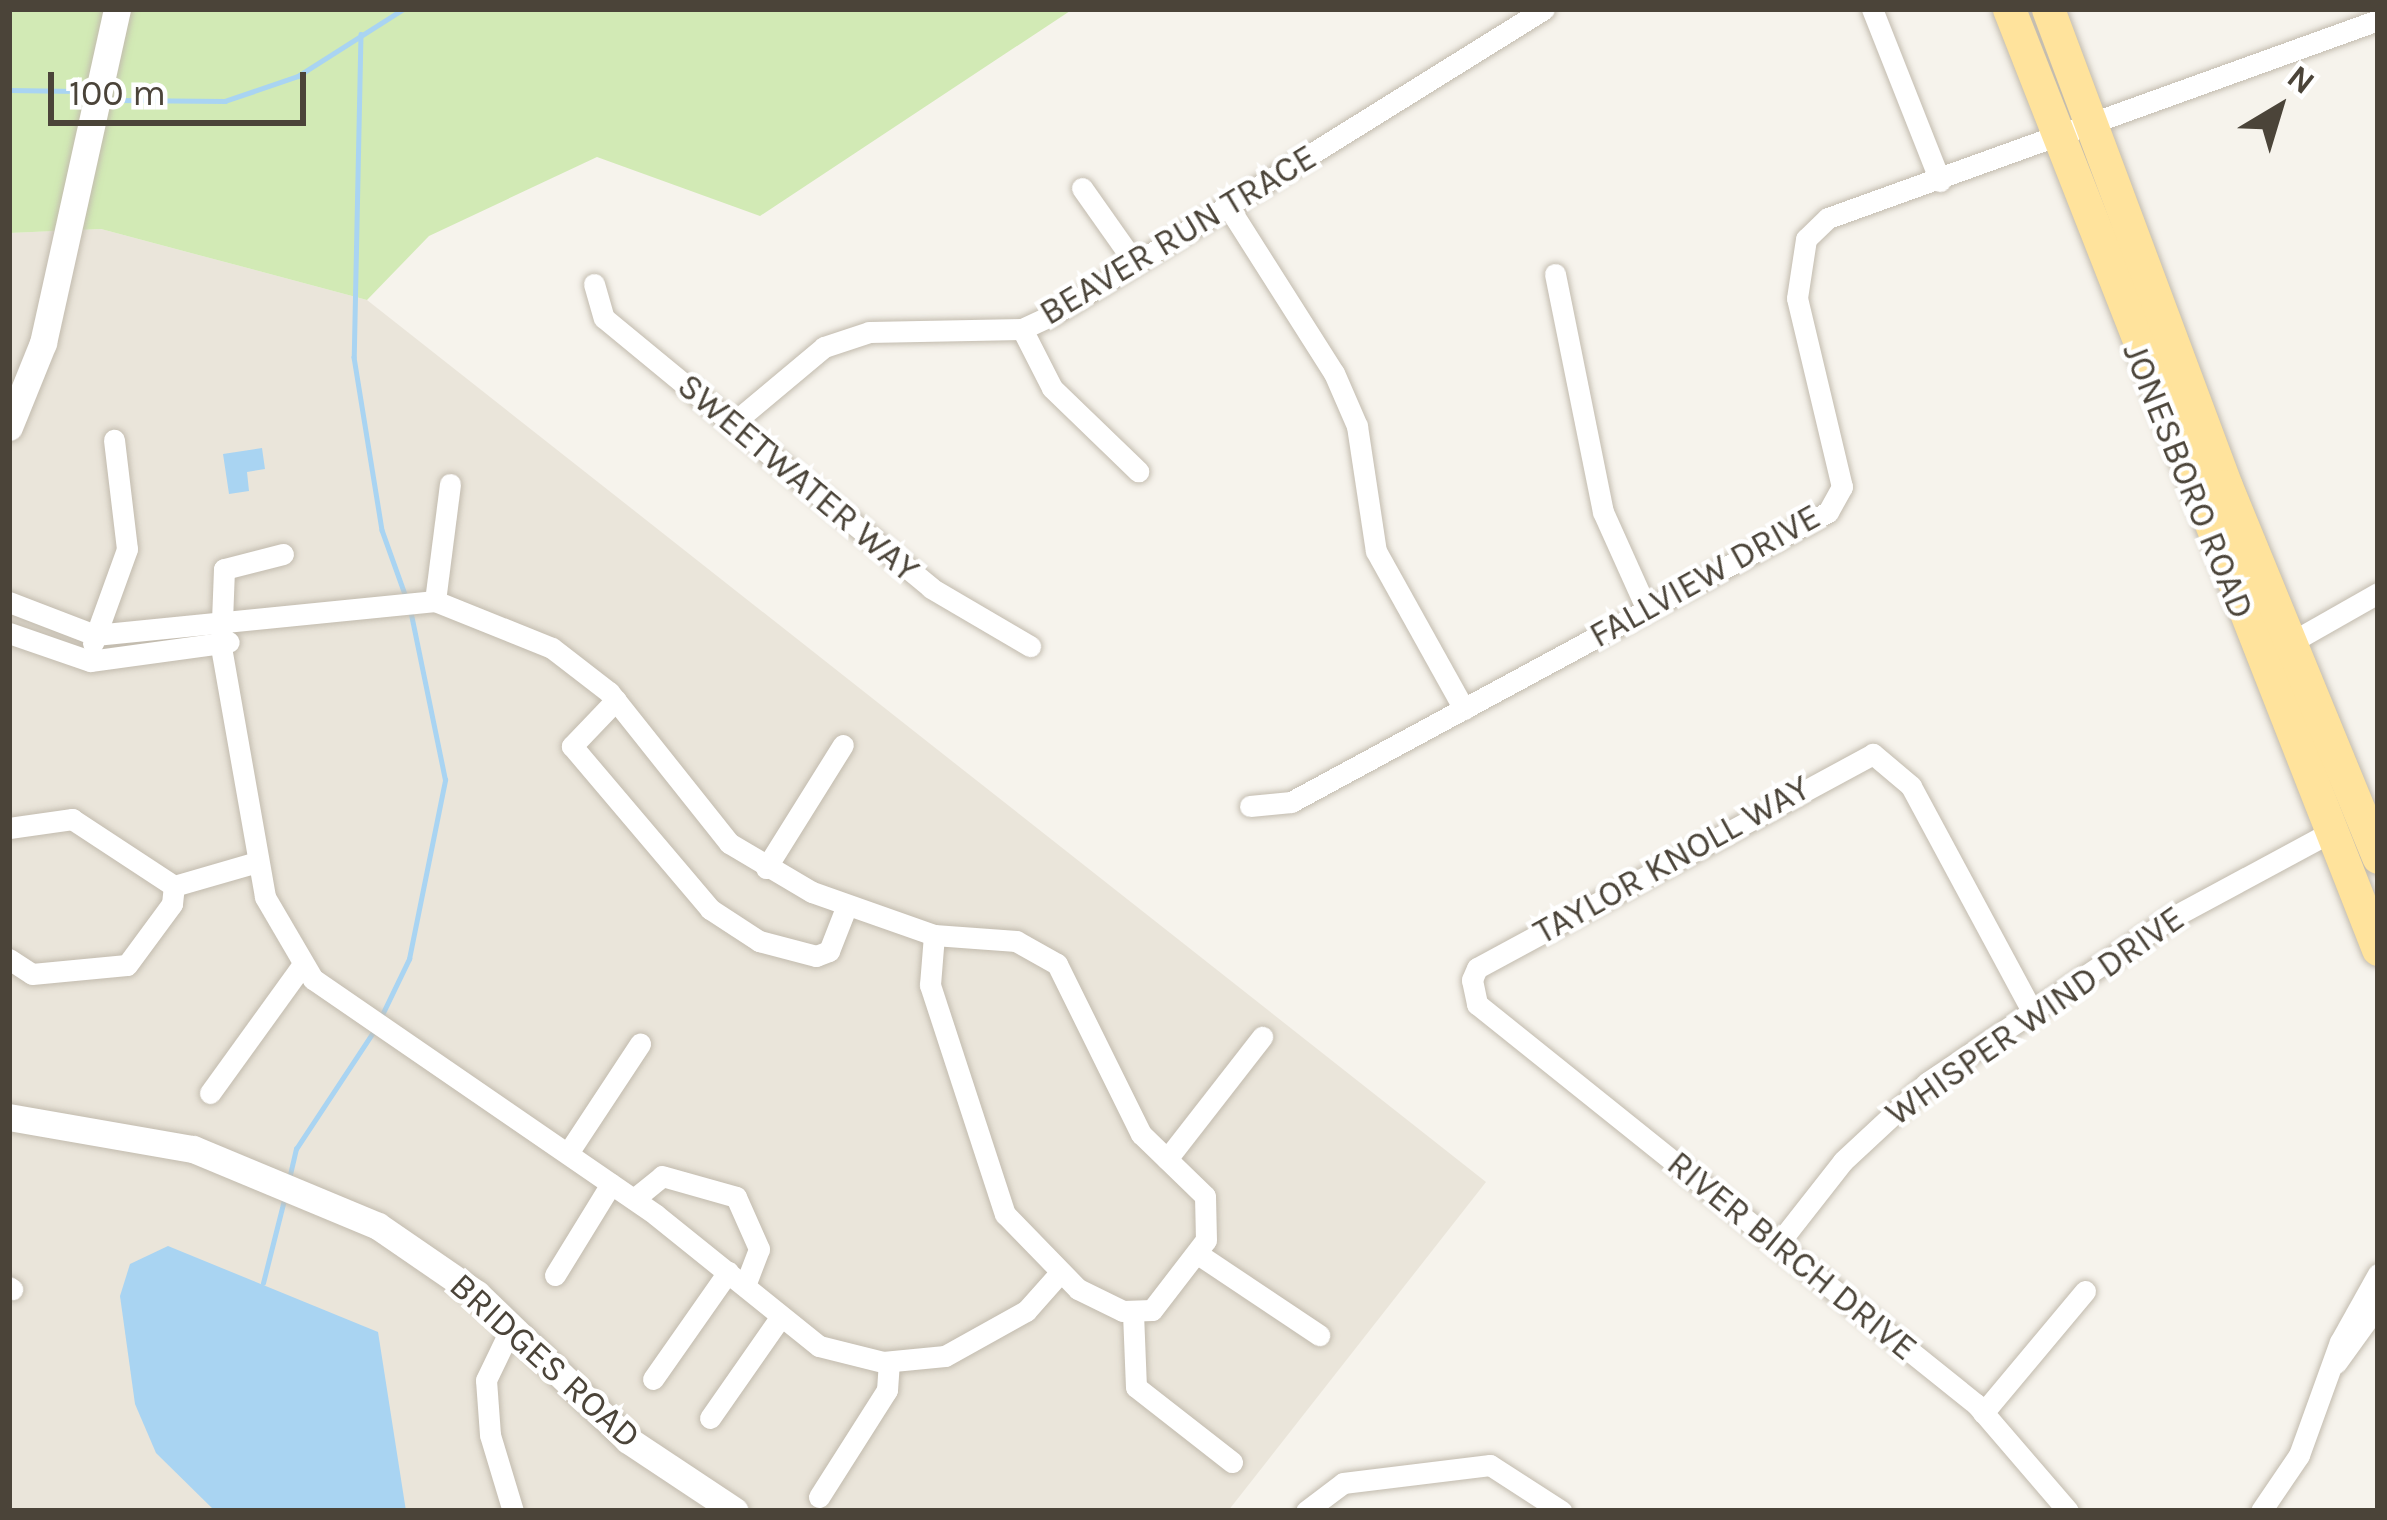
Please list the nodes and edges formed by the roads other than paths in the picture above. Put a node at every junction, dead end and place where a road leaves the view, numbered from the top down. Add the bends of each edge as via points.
1 (118, 9) edge
2 (1544, 9) edge
3 (1872, 9) edge
4 (2009, 9) edge
5 (2048, 9) edge
6 (2378, 20) edge
7 (2089, 122) junction
8 (2056, 135) junction
9 (1940, 181) junction
10 (1082, 188) dead end
11 (1231, 211) junction
12 (1136, 263) junction
13 (1555, 274) dead end
14 (594, 284) dead end
15 (1022, 329) junction
16 (732, 424) junction
17 (9, 427) edge
18 (114, 440) dead end
19 (1138, 471) dead end
20 (450, 484) dead end
21 (283, 554) dead end
22 (2378, 593) edge
23 (435, 601) junction
24 (9, 602) edge
25 (1647, 610) junction
26 (220, 619) junction
27 (254, 625) junction
28 (9, 633) edge
29 (95, 635) junction
30 (2290, 643) junction
31 (1030, 646) dead end
32 (221, 647) junction
33 (90, 662) junction
34 (616, 700) junction
35 (1464, 709) junction
36 (843, 745) dead end
37 (1250, 806) dead end
38 (9, 828) edge
39 (2329, 833) junction
40 (2378, 857) edge
41 (257, 862) junction
42 (766, 868) junction
43 (173, 886) junction
44 (847, 905) junction
45 (934, 935) junction
46 (2378, 949) edge
47 (9, 958) edge
48 (301, 968) junction
49 (2032, 1011) junction
50 (1497, 1021) joint
51 (1262, 1037) dead end
52 (640, 1044) dead end
53 (210, 1093) dead end
54 (9, 1117) edge
55 (568, 1153) junction
56 (1167, 1159) junction
57 (611, 1184) junction
58 (634, 1199) junction
59 (1778, 1244) junction
60 (1198, 1254) junction
61 (2378, 1274) edge
62 (555, 1275) dead end
63 (1058, 1275) junction
64 (737, 1279) junction
65 (2085, 1291) dead end
66 (2378, 1305) edge
67 (1132, 1313) junction
68 (779, 1318) junction
69 (512, 1326) junction
70 (1319, 1335) dead end
71 (890, 1362) junction
72 (2336, 1363) junction
73 (652, 1379) dead end
74 (1983, 1413) junction
75 (710, 1418) dead end
76 (1232, 1462) dead end
77 (819, 1497) dead end
78 (2064, 1510) edge
79 (513, 1511) edge
80 (735, 1511) edge
81 (1306, 1511) edge
82 (1562, 1511) edge
83 (2261, 1511) edge

1 - 17 street via 43,343
2 - 11 street, BEAVER RUN TRACE
3 - 9 street
4 - 8 main road, JONESBORO ROAD
5 - 7 main road, JONESBORO ROAD
6 - 7 street, FALLVIEW DRIVE
7 - 8 street, FALLVIEW DRIVE
7 - 30 main road, JONESBORO ROAD
8 - 9 street, FALLVIEW DRIVE
8 - 39 main road, JONESBORO ROAD
9 - 25 street, FALLVIEW DRIVE via 1828,218 1798,262 1810,370 1842,487 1828,512
10 - 12 street
11 - 12 street, BEAVER RUN TRACE
11 - 35 street via 1334,373 1357,427 1376,551
12 - 15 street, BEAVER RUN TRACE
13 - 25 street via 1603,512
14 - 16 street, SWEETWATER WAY via 604,318
15 - 16 street, BEAVER RUN TRACE via 869,332 824,347
15 - 19 street via 1052,388
16 - 31 street, SWEETWATER WAY via 931,588
18 - 29 street via 127,549
20 - 23 street
21 - 26 street via 224,569
22 - 30 street
23 - 27 street
23 - 34 street via 532,637
24 - 29 street
25 - 35 street, FALLVIEW DRIVE
26 - 27 street
26 - 29 street
26 - 32 street
27 - 32 street
28 - 33 street
29 - 33 street
30 - 40 main road, JONESBORO ROAD
32 - 33 street
32 - 41 street
34 - 42 street via 710,826
34 - 44 street via 572,746 710,909 740,932 816,956 829,951
35 - 37 street, FALLVIEW DRIVE via 1291,802
36 - 42 street
38 - 43 street via 72,820
39 - 46 main road, JONESBORO ROAD
39 - 49 street, WHISPER WIND DRIVE via 2248,872
41 - 43 street
41 - 48 street via 275,925
42 - 44 street
43 - 47 street via 172,904 128,965 42,974
44 - 45 street
45 - 56 street via 1016,941 1057,964 1141,1134
45 - 63 street via 930,986 993,1191
48 - 53 street
48 - 55 street
49 - 50 street, TAYLOR KNOLL WAY via 1915,793 1896,766 1873,754 1478,968 1478,1004
49 - 59 street, WHISPER WIND DRIVE via 1888,1114
50 - 59 street, RIVER BIRCH DRIVE
51 - 56 street
52 - 55 street
54 - 69 street, BRIDGES ROAD via 193,1149 288,1181 378,1226
55 - 57 street
56 - 60 street via 1208,1202 1212,1223
57 - 58 street
57 - 62 street
58 - 64 street
58 - 64 street via 662,1176 736,1197 759,1249
59 - 74 street, RIVER BIRCH DRIVE
60 - 67 street via 1159,1306
60 - 70 street
61 - 72 street
63 - 67 street
63 - 71 street via 1034,1305 965,1349
64 - 68 street
64 - 73 street
65 - 74 street
66 - 72 street
67 - 76 street via 1136,1388
68 - 71 street via 819,1346
68 - 75 street
69 - 79 street via 486,1380 490,1435
69 - 80 street, BRIDGES ROAD via 628,1440
71 - 77 street via 887,1390
72 - 83 street via 2299,1455
74 - 78 street, RIVER BIRCH DRIVE
81 - 82 street via 1342,1483 1490,1465

